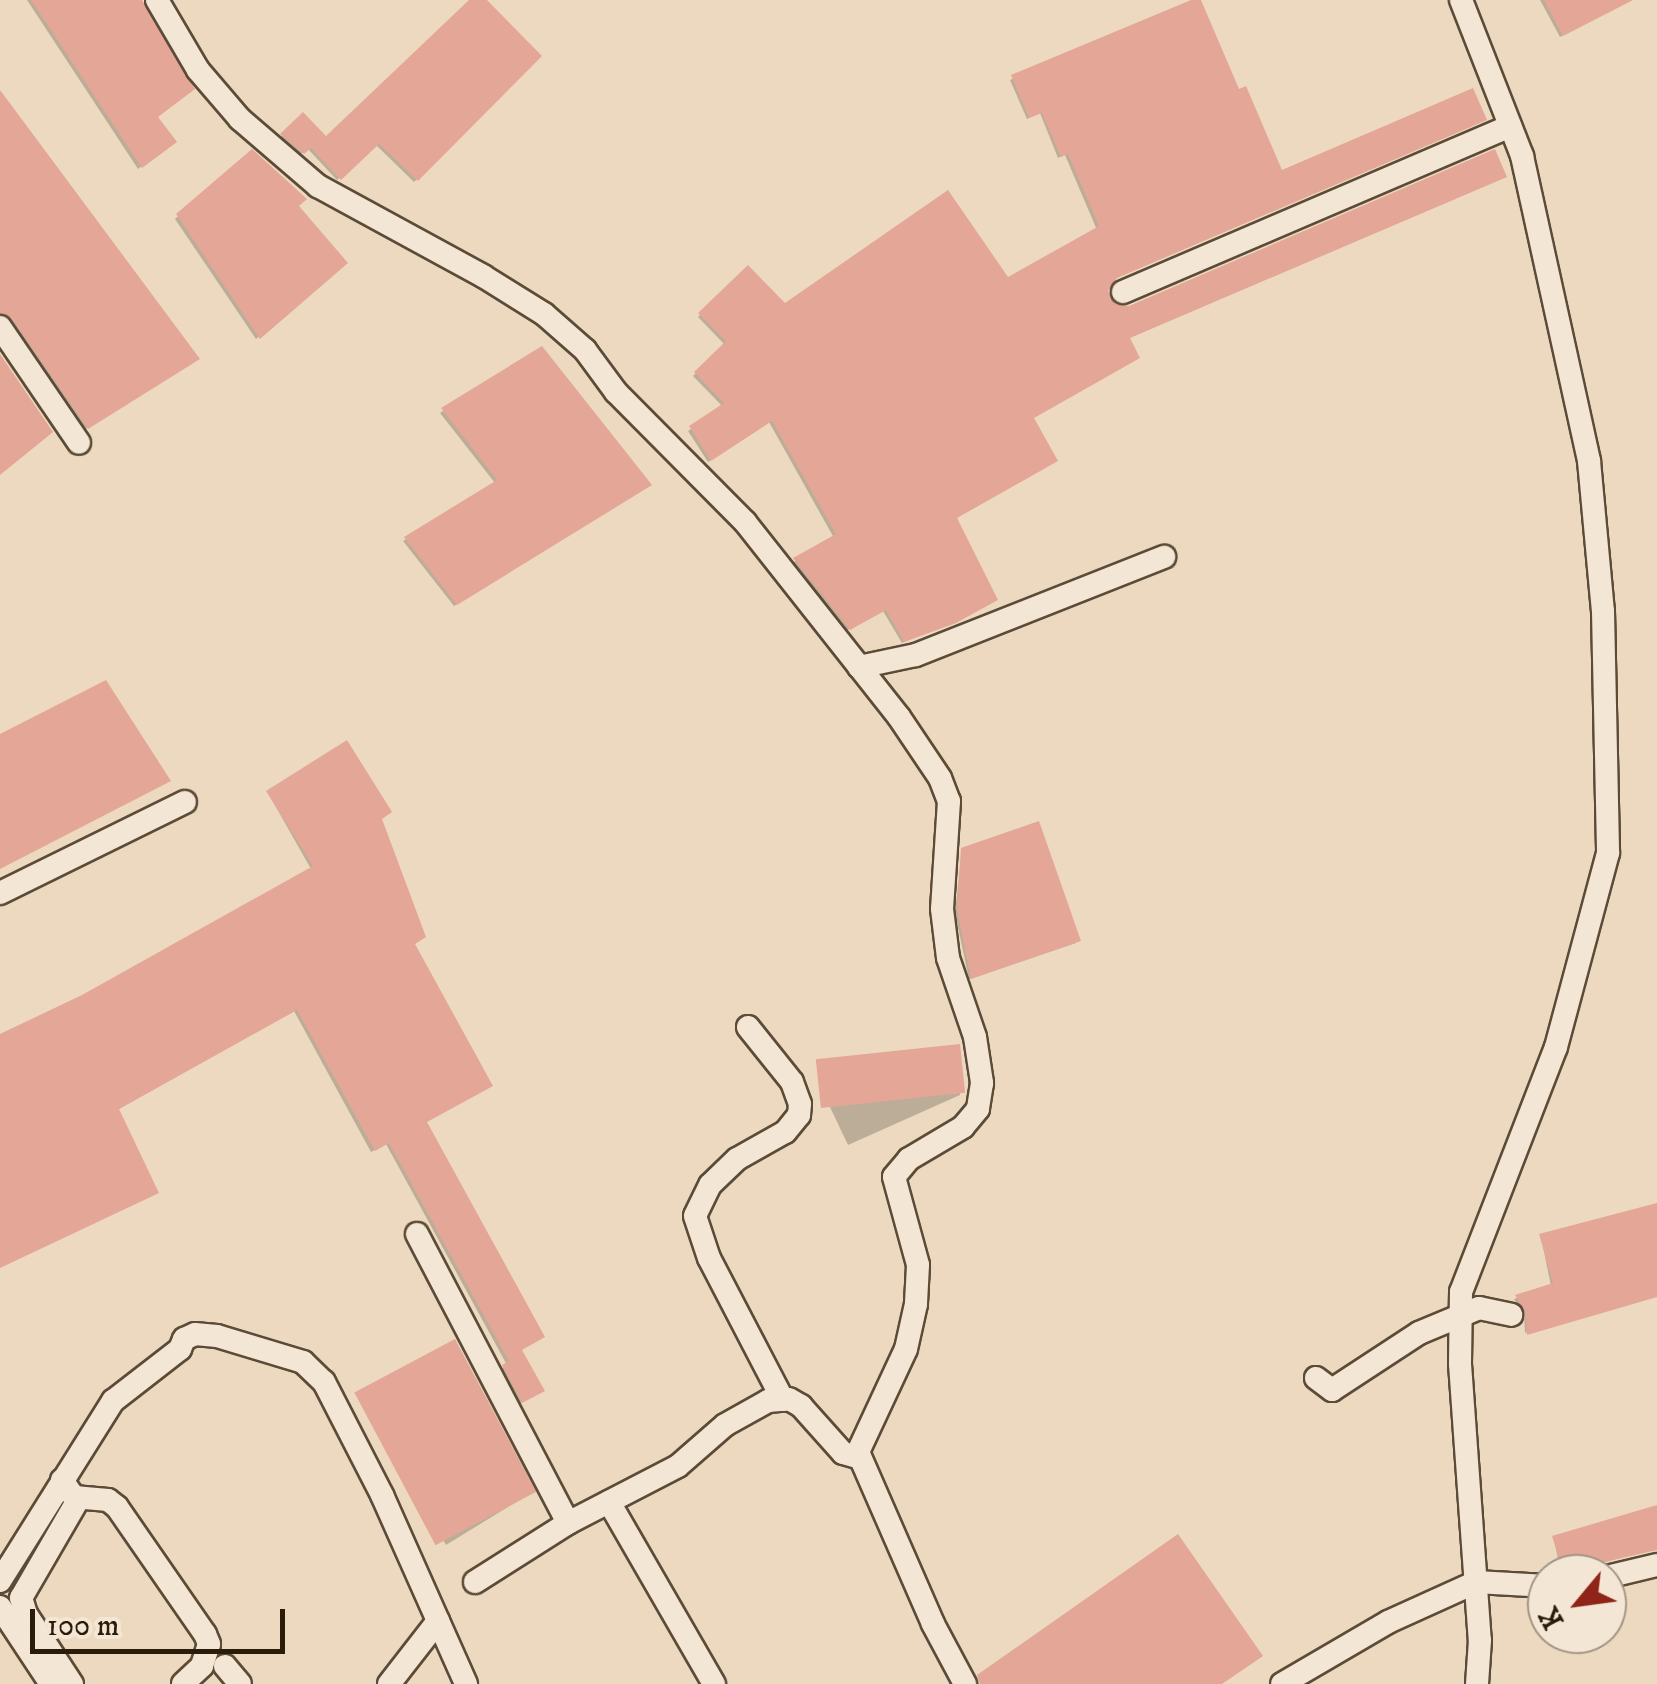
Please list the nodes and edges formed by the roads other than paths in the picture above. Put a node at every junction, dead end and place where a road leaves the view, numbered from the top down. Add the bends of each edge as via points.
1 (157, 0) edge
2 (1461, 0) edge
3 (1510, 126) junction
4 (1123, 292) dead end
5 (0, 327) edge
6 (79, 443) dead end
7 (1164, 557) dead end
8 (860, 667) junction
9 (185, 802) dead end
10 (0, 893) edge
11 (748, 1027) dead end
12 (417, 1234) dead end
13 (1511, 1315) dead end
14 (1460, 1316) junction
15 (1316, 1378) dead end
16 (783, 1400) junction
17 (860, 1458) junction
18 (62, 1480) junction
19 (79, 1498) junction
20 (608, 1502) junction
21 (568, 1523) junction
22 (1657, 1565) edge
23 (1627, 1572) edge
24 (0, 1581) edge
25 (475, 1582) dead end
26 (1476, 1582) junction
27 (1527, 1585) edge
28 (0, 1607) edge
29 (438, 1621) junction
30 (1293, 1681) edge
31 (51, 1684) edge
32 (72, 1684) edge
33 (183, 1684) edge
34 (389, 1684) edge
35 (466, 1684) edge
36 (714, 1684) edge
37 (965, 1684) edge
38 (1477, 1684) edge

1 - 8 street via 198,70 240,119 318,186 484,276 585,350 616,392 745,522
2 - 3 street
3 - 4 street
3 - 14 street via 1589,461 1603,611 1608,853 1556,1047 1461,1292
5 - 6 street
7 - 8 street via 916,655
8 - 17 street via 919,747 949,802 942,909 948,958 975,1038 982,1083 978,1109 963,1127 909,1159 894,1177 918,1266 916,1304 906,1349
9 - 10 street
11 - 16 street via 792,1082 799,1114 785,1132 737,1160 710,1186 695,1216 708,1258
12 - 21 street
13 - 14 street via 1480,1308
14 - 15 street via 1419,1333 1332,1390
14 - 26 street
16 - 17 street via 801,1406 844,1453
16 - 20 street via 724,1425 678,1466
17 - 37 street
18 - 19 street
18 - 24 street
18 - 29 street via 114,1402 184,1339 217,1336 303,1362 340,1408
19 - 32 street via 21,1598
19 - 33 street via 117,1507 205,1634 202,1666
20 - 21 street
20 - 36 street
21 - 25 street
22 - 23 street
26 - 27 street
26 - 30 street via 1388,1622
26 - 38 street
28 - 31 street
29 - 34 street
29 - 35 street

